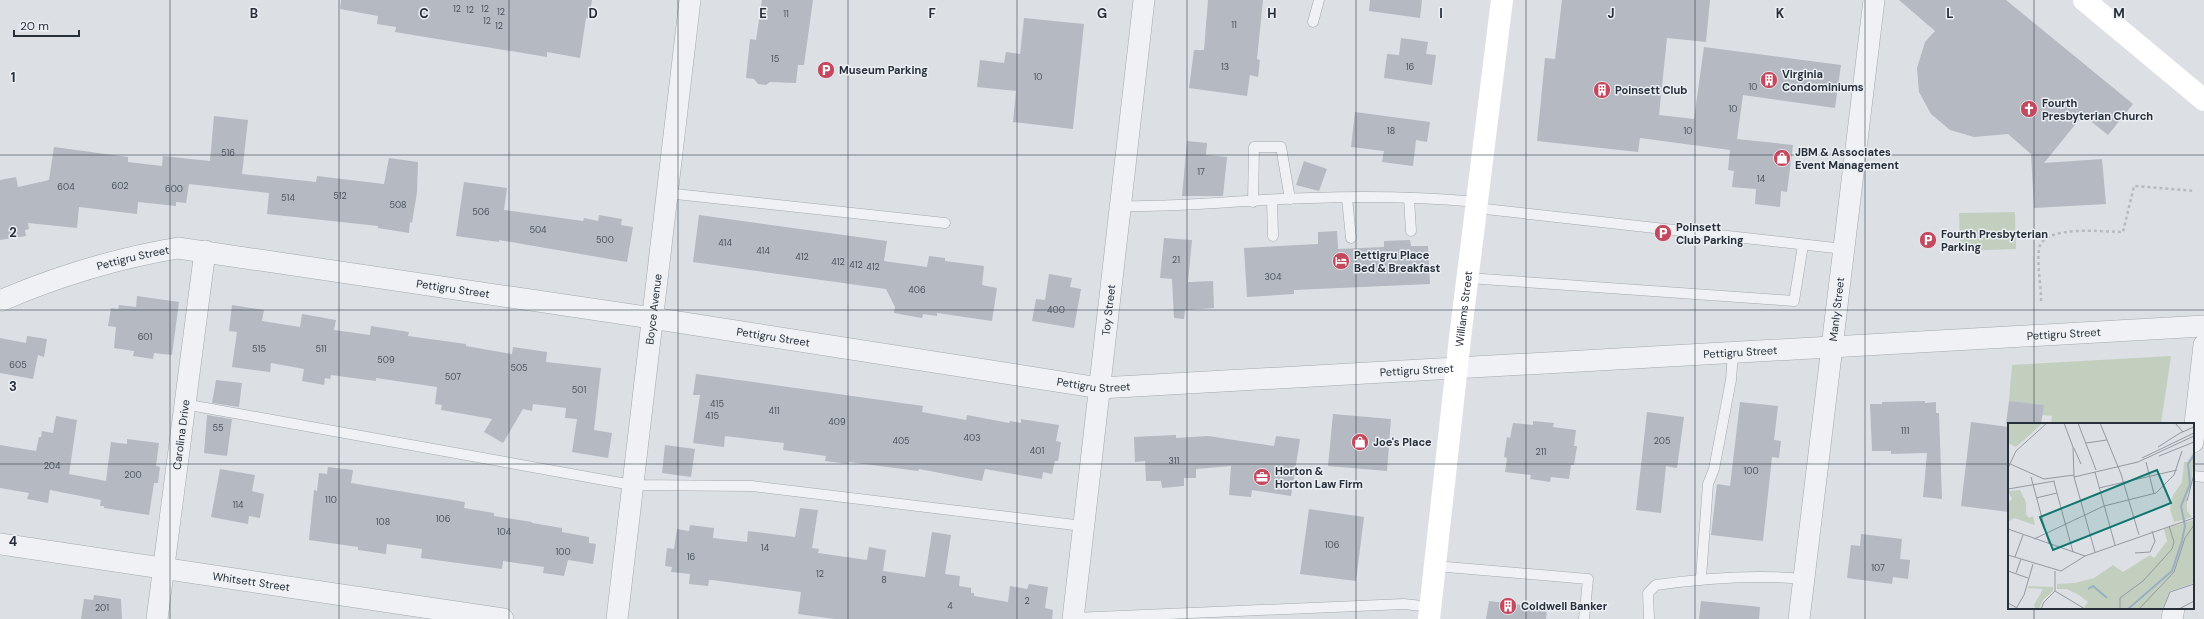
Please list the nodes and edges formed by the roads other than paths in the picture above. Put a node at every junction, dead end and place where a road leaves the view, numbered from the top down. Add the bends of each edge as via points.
1 (690, 0) edge
2 (1144, 0) edge
3 (1319, 0) edge
4 (1502, 0) edge
5 (1874, 0) edge
6 (2084, 0) edge
7 (1313, 22) dead end
8 (2204, 100) edge
9 (666, 193) junction
10 (1348, 198) junction
11 (1410, 198) junction
12 (1290, 199) junction
13 (1272, 200) junction
14 (1253, 202) junction
15 (1477, 205) junction
16 (1120, 206) junction
17 (944, 223) dead end
18 (1411, 231) dead end
19 (1273, 236) dead end
20 (1351, 238) dead end
21 (1803, 246) junction
22 (1844, 249) junction
23 (205, 251) junction
24 (1468, 278) junction
25 (0, 301) edge
26 (652, 318) junction
27 (2204, 326) edge
28 (2204, 345) edge
29 (1832, 347) junction
30 (1733, 352) junction
31 (1457, 367) junction
32 (1100, 388) junction
33 (184, 404) junction
34 (2194, 433) edge
35 (2194, 476) edge
36 (2204, 477) edge
37 (632, 484) junction
38 (1083, 526) junction
39 (0, 544) edge
40 (1435, 566) junction
41 (164, 567) junction
42 (1701, 578) junction
43 (1804, 579) junction
44 (2174, 609) edge
45 (1430, 613) edge
46 (1073, 618) edge
47 (157, 619) edge
48 (503, 619) edge
49 (617, 619) edge
50 (1584, 619) edge
51 (1649, 619) edge
52 (1798, 619) edge
53 (2172, 619) edge

1 - 9 street, Boyce Avenue
2 - 16 street, Toy Street
3 - 7 lane
4 - 15 street, Williams Street
5 - 22 street, Manly Street
6 - 8 street
9 - 17 lane
9 - 26 street, Boyce Avenue
10 - 11 lane
10 - 12 lane
10 - 20 lane
11 - 15 lane
11 - 18 lane
12 - 13 lane
12 - 14 lane via 1281,147 1254,147
13 - 14 lane
13 - 19 lane
14 - 16 lane
15 - 21 lane
15 - 24 street, Williams Street
16 - 32 street, Toy Street
21 - 22 lane
21 - 24 lane via 1794,300
22 - 29 street, Manly Street
23 - 25 street, Pettigru Street via 178,248 142,254
23 - 26 street, Pettigru Street
23 - 33 street, Carolina Drive
24 - 31 street, Williams Street
26 - 32 street, Pettigru Street
26 - 37 street, Boyce Avenue
27 - 29 street, Pettigru Street
28 - 34 street
29 - 30 street, Pettigru Street
29 - 43 street, Manly Street
30 - 31 street, Pettigru Street
30 - 42 lane via 1731,380 1714,469 1708,484
31 - 32 street, Pettigru Street
31 - 40 street, Williams Street
32 - 38 street, Toy Street
33 - 37 lane
33 - 41 street, Carolina Drive
35 - 36 lane
37 - 38 lane via 752,486
37 - 49 street, Boyce Avenue
38 - 46 street, Toy Street
39 - 41 street, Whitsett Street
40 - 45 street, Williams Street
40 - 50 lane via 1588,579
41 - 47 street, Carolina Drive
41 - 48 street, Whitsett Street
42 - 43 lane via 1778,576
42 - 51 lane via 1650,588
43 - 52 street, Manly Street
44 - 53 street
45 - 46 lane via 1404,604

